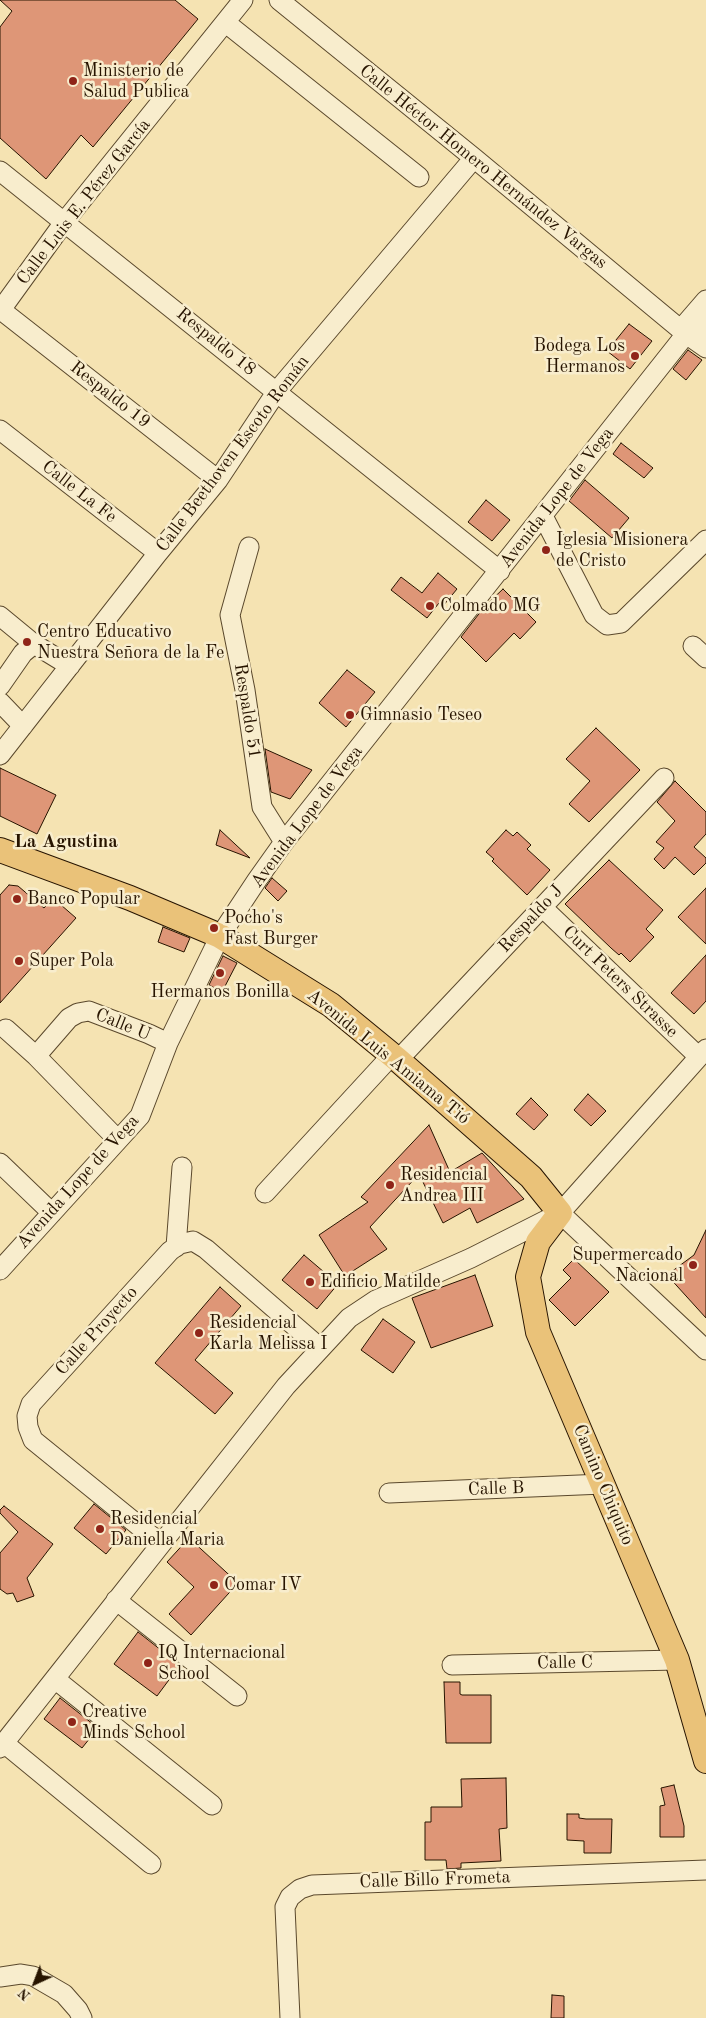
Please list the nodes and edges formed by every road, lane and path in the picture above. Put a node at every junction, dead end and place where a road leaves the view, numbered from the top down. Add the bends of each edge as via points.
1 (243, 0) edge
2 (279, 0) edge
3 (226, 23) junction
4 (474, 158) junction
5 (0, 171) edge
6 (419, 177) dead end
7 (65, 222) junction
8 (706, 300) edge
9 (1, 311) edge
10 (706, 322) edge
11 (686, 334) junction
12 (706, 348) edge
13 (277, 391) junction
14 (0, 430) edge
15 (218, 480) junction
16 (543, 516) junction
17 (706, 540) edge
18 (249, 547) dead end
19 (158, 553) junction
20 (500, 571) junction
21 (3, 625) edge
22 (34, 644) junction
23 (70, 666) junction
24 (0, 686) edge
25 (0, 702) edge
26 (23, 726) junction
27 (0, 755) edge
28 (664, 778) dead end
29 (284, 842) junction
30 (3, 856) edge
31 (542, 907) junction
32 (220, 936) junction
33 (6, 1029) dead end
34 (168, 1044) junction
35 (702, 1053) edge
36 (36, 1056) junction
37 (395, 1058) junction
38 (118, 1140) junction
39 (0, 1163) edge
40 (182, 1168) dead end
41 (266, 1193) dead end
42 (52, 1212) junction
43 (560, 1213) junction
44 (176, 1247) junction
45 (0, 1270) edge
46 (320, 1348) junction
47 (706, 1350) edge
48 (602, 1484) junction
49 (389, 1493) dead end
50 (160, 1543) junction
51 (116, 1600) junction
52 (677, 1660) junction
53 (452, 1665) dead end
54 (55, 1679) junction
55 (237, 1696) dead end
56 (2, 1745) edge
57 (706, 1761) edge
58 (212, 1805) dead end
59 (151, 1864) dead end
60 (706, 1870) edge
61 (0, 1977) edge
62 (82, 2018) edge
63 (290, 2018) edge

1 - 3 street, Calle Luis E. Pérez García
2 - 4 street, Calle Héctor Homero Hernández Vargas
3 - 6 street
3 - 7 street, Calle Luis E. Pérez García
4 - 11 street, Calle Héctor Homero Hernández Vargas
4 - 13 street, Calle Beethoven Escoto Román
5 - 7 street, Respaldo 18
7 - 9 street, Calle Luis E. Pérez García
7 - 13 street, Respaldo 18
8 - 11 street, Avenida Lope de Vega via 687,322
9 - 15 street, Respaldo 19
10 - 11 street, Avenida Lope de Vega via 699,330
11 - 12 street, Calle Héctor Homero Hernández Vargas
11 - 16 street, Avenida Lope de Vega
13 - 15 street, Calle Beethoven Escoto Román
13 - 20 street, Respaldo 18
14 - 19 street, Calle La Fe
15 - 19 street, Calle Beethoven Escoto Román
16 - 17 street via 594,615 607,625 621,623
16 - 20 street, Avenida Lope de Vega
18 - 29 street, Respaldo 51 via 230,615 262,807
19 - 23 street, Calle Beethoven Escoto Román
20 - 29 street, Avenida Lope de Vega
21 - 22 street
22 - 23 street
22 - 24 street via 23,653
23 - 26 street, Calle Beethoven Escoto Román
25 - 26 street
26 - 27 street, Calle Beethoven Escoto Román
28 - 31 street, Respaldo J
29 - 32 street, Avenida Lope de Vega
30 - 32 main road, Avenida Luis Amiama Tió via 130,898
31 - 35 street, Curt Peters Strasse
31 - 37 street, Respaldo J
32 - 34 street, Avenida Lope de Vega
32 - 37 main road, Avenida Luis Amiama Tió via 331,1005
33 - 36 street
34 - 36 street, Calle U via 89,1011 70,1018
34 - 38 street, Avenida Lope de Vega via 140,1116
35 - 43 street
36 - 38 street
37 - 41 street, Respaldo J
37 - 43 main road, Avenida Luis Amiama Tió via 531,1177
38 - 42 street, Avenida Lope de Vega
39 - 42 street
40 - 44 street
42 - 45 street, Avenida Lope de Vega
43 - 46 street via 471,1258 376,1300 349,1318
43 - 47 street
43 - 48 main road, Camino Chiquito via 538,1242 528,1276 538,1332
44 - 46 street via 193,1241 206,1249
44 - 50 street, Calle Proyecto via 31,1404 27,1416 34,1440
46 - 50 street
48 - 49 street, Calle B
48 - 52 main road, Camino Chiquito
50 - 51 street
51 - 54 street
51 - 55 street
52 - 53 street, Calle C
52 - 57 main road, Camino Chiquito
54 - 56 street
54 - 58 street
56 - 59 street
60 - 63 street, Calle Billo Frometa via 312,1885 300,1889 290,1897 285,1907
61 - 62 street via 33,1976 64,1994

